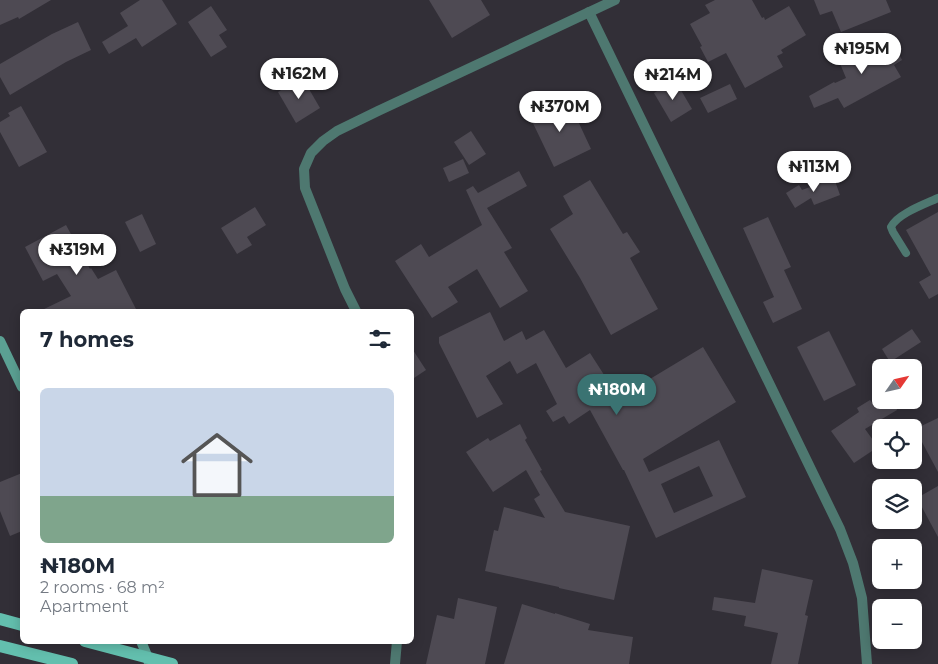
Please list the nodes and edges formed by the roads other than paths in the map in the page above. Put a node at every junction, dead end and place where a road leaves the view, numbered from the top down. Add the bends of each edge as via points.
1 (615, 0) edge
2 (589, 12) junction
3 (938, 198) edge
4 (906, 253) dead end
5 (355, 309) edge
6 (0, 341) edge
7 (20, 383) edge
8 (0, 619) edge
9 (20, 624) edge
10 (95, 644) edge
11 (142, 644) edge
12 (397, 644) edge
13 (0, 646) edge
14 (149, 661) edge
15 (72, 664) edge
16 (172, 664) edge
17 (395, 664) edge
18 (867, 664) edge

1 - 2 street
2 - 5 street via 338,131 311,153 304,169 304,188
2 - 18 street via 840,529 862,598
3 - 4 lane via 893,223 893,232
6 - 7 street
8 - 9 main road
10 - 14 main road
11 - 14 street
12 - 17 street
13 - 15 main road
14 - 16 main road

